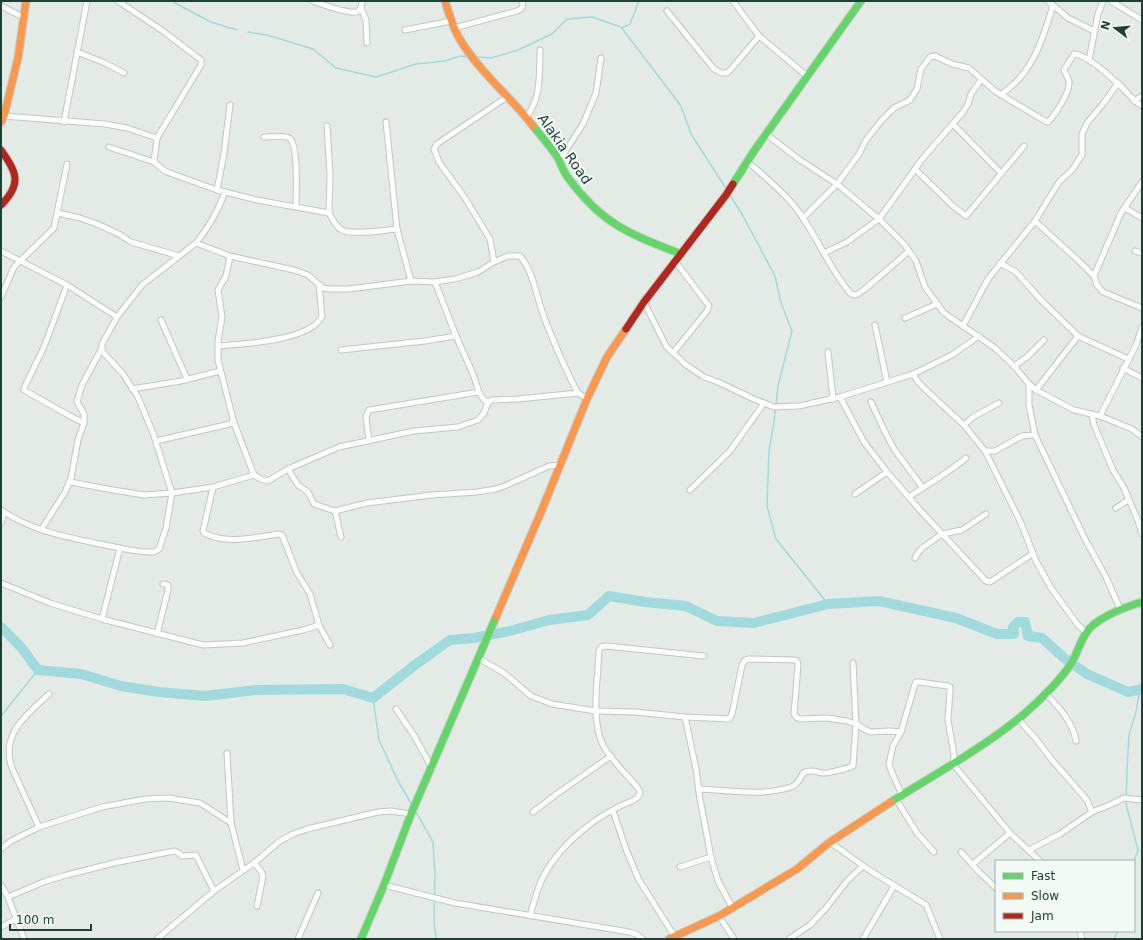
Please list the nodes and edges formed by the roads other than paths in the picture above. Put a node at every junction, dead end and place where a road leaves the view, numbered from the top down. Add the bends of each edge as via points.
1 (26, 1) edge
2 (88, 1) edge
3 (118, 1) edge
4 (313, 1) edge
5 (362, 1) edge
6 (445, 1) edge
7 (522, 1) edge
8 (733, 1) edge
9 (861, 1) edge
10 (1103, 1) edge
11 (1111, 1) edge
12 (1050, 3) edge
13 (1, 6) edge
14 (361, 8) junction
15 (667, 11) dead end
16 (23, 17) junction
17 (1142, 20) edge
18 (453, 24) junction
19 (405, 30) dead end
20 (1094, 31) junction
21 (759, 36) junction
22 (367, 43) dead end
23 (540, 50) dead end
24 (77, 52) junction
25 (601, 58) dead end
26 (1089, 60) junction
27 (124, 73) dead end
28 (807, 76) junction
29 (981, 80) junction
30 (1118, 83) junction
31 (1002, 95) junction
32 (1142, 96) edge
33 (507, 97) junction
34 (1134, 101) junction
35 (230, 105) dead end
36 (1142, 106) edge
37 (526, 118) junction
38 (2, 119) edge
39 (64, 122) junction
40 (386, 122) dead end
41 (953, 124) junction
42 (327, 126) dead end
43 (766, 134) junction
44 (264, 137) dead end
45 (157, 138) junction
46 (1024, 146) dead end
47 (109, 147) dead end
48 (1, 150) edge
49 (559, 161) junction
50 (747, 161) junction
51 (154, 162) junction
52 (67, 164) dead end
53 (915, 169) junction
54 (1001, 173) junction
55 (1142, 182) edge
56 (837, 184) junction
57 (217, 190) junction
58 (225, 192) junction
59 (1, 205) edge
60 (296, 206) junction
61 (1125, 208) junction
62 (58, 213) junction
63 (329, 213) junction
64 (803, 218) junction
65 (1142, 218) edge
66 (879, 219) junction
67 (1035, 221) junction
68 (397, 229) junction
69 (196, 243) junction
70 (1, 251) edge
71 (909, 251) junction
72 (1135, 251) dead end
73 (824, 253) junction
74 (1142, 253) edge
75 (680, 254) junction
76 (179, 256) junction
77 (230, 256) junction
78 (19, 261) junction
79 (675, 261) junction
80 (494, 262) junction
81 (1000, 263) junction
82 (1094, 276) junction
83 (411, 282) junction
84 (435, 282) junction
85 (68, 285) junction
86 (320, 285) junction
87 (1, 297) edge
88 (644, 302) junction
89 (937, 304) junction
90 (1142, 308) edge
91 (117, 318) junction
92 (905, 318) dead end
93 (161, 320) dead end
94 (875, 326) dead end
95 (962, 326) junction
96 (1142, 327) edge
97 (456, 336) junction
98 (979, 336) junction
99 (1078, 336) junction
100 (1044, 340) dead end
101 (218, 346) junction
102 (102, 348) junction
103 (341, 350) dead end
104 (828, 352) dead end
105 (673, 353) junction
106 (1128, 359) junction
107 (1014, 366) junction
108 (1123, 368) junction
109 (220, 370) junction
110 (913, 374) junction
111 (1142, 378) edge
112 (187, 379) junction
113 (887, 382) junction
114 (1029, 384) junction
115 (132, 389) junction
116 (1036, 390) junction
117 (479, 392) junction
118 (578, 393) junction
119 (840, 398) junction
120 (587, 399) junction
121 (833, 399) junction
122 (489, 402) junction
123 (871, 402) dead end
124 (999, 403) dead end
125 (769, 405) junction
126 (1092, 415) junction
127 (1100, 416) junction
128 (84, 423) junction
129 (234, 423) junction
130 (964, 425) junction
131 (1035, 435) junction
132 (1142, 437) edge
133 (156, 441) junction
134 (369, 441) junction
135 (984, 451) junction
136 (966, 458) dead end
137 (560, 465) junction
138 (288, 469) junction
139 (887, 472) junction
140 (254, 475) junction
141 (70, 482) junction
142 (213, 487) junction
143 (923, 488) junction
144 (690, 490) dead end
145 (172, 493) junction
146 (855, 494) dead end
147 (909, 497) junction
148 (1128, 500) junction
149 (1116, 508) dead end
150 (3, 511) edge
151 (335, 511) junction
152 (986, 514) dead end
153 (1, 523) edge
154 (41, 530) junction
155 (942, 534) junction
156 (1142, 534) edge
157 (341, 537) dead end
158 (120, 548) junction
159 (1032, 554) junction
160 (915, 558) dead end
161 (1, 583) edge
162 (163, 584) dead end
163 (1142, 602) edge
164 (1120, 609) junction
165 (102, 619) junction
166 (319, 625) junction
167 (1086, 632) junction
168 (156, 634) junction
169 (330, 645) dead end
170 (704, 656) dead end
171 (478, 658) junction
172 (853, 664) dead end
173 (1045, 693) junction
174 (49, 694) dead end
175 (396, 709) dead end
176 (596, 711) junction
177 (685, 717) junction
178 (1018, 719) junction
179 (856, 724) junction
180 (901, 732) junction
181 (1076, 741) dead end
182 (227, 753) dead end
183 (611, 756) junction
184 (952, 764) junction
185 (432, 768) junction
186 (698, 789) junction
187 (899, 797) junction
188 (1142, 800) edge
189 (413, 810) junction
190 (613, 811) junction
191 (533, 812) dead end
192 (1092, 812) junction
193 (231, 823) junction
194 (39, 827) junction
195 (1010, 833) junction
196 (830, 842) junction
197 (1, 849) edge
198 (1029, 850) junction
199 (934, 852) dead end
200 (961, 852) dead end
201 (712, 857) junction
202 (1039, 860) edge
203 (254, 863) junction
204 (973, 864) junction
205 (863, 866) junction
206 (680, 867) dead end
207 (243, 870) junction
208 (1, 885) edge
209 (384, 885) junction
210 (894, 886) junction
211 (995, 887) edge
212 (214, 891) junction
213 (318, 893) dead end
214 (8, 897) junction
215 (257, 906) dead end
216 (732, 907) junction
217 (530, 916) junction
218 (719, 916) junction
219 (16, 919) junction
220 (1, 927) edge
221 (672, 938) edge
222 (24, 939) edge
223 (157, 939) edge
224 (298, 939) edge
225 (361, 939) edge
226 (643, 939) edge
227 (734, 939) edge
228 (789, 939) edge
229 (863, 939) edge
230 (940, 939) edge

1 - 16 street
2 - 24 street
3 - 45 street via 202,60
4 - 14 street via 350,12 357,12
5 - 14 street
6 - 18 street, Alakia Road
7 - 18 street via 523,5 517,11
8 - 21 street
9 - 28 street
10 - 20 street
11 - 17 street
12 - 20 street via 1068,18
12 - 31 street via 1052,9 1033,59 1019,79
13 - 16 street
14 - 22 street via 366,20
15 - 21 street via 714,69 721,73 727,73
16 - 38 street via 18,58
18 - 19 street
18 - 33 street, Alakia Road via 468,52
20 - 26 street
21 - 28 street
23 - 37 street via 537,98
24 - 27 street
24 - 39 street
25 - 49 street via 596,93 583,124
26 - 30 street
26 - 31 street via 1074,54 1066,66 1064,70 1069,85 1048,122
28 - 43 street
29 - 31 street
29 - 41 street
29 - 56 street via 968,68 935,56 930,57 921,69 917,89 910,100 894,108 881,121
30 - 34 street
30 - 67 street via 1087,123 1082,134 1082,155 1072,170 1059,182
32 - 34 street
33 - 37 street, Alakia Road
33 - 80 street via 437,144 434,149 439,162 490,239
34 - 36 street
35 - 57 street
37 - 49 street, Alakia Road
38 - 39 street
39 - 45 street via 112,125
40 - 68 street
41 - 53 street
41 - 54 street
42 - 63 street
43 - 50 street
43 - 56 street
44 - 60 street via 286,137 290,138 293,144
45 - 51 street
46 - 54 street
47 - 51 street
48 - 59 street via 15,173 10,195
49 - 75 street, Alakia Road via 580,194 610,221 621,229
50 - 64 street via 777,188
50 - 75 street via 728,192
51 - 57 street via 175,176
52 - 62 street
53 - 54 street via 966,216
53 - 66 street
55 - 61 street
56 - 64 street
56 - 66 street
57 - 58 street
58 - 60 street
58 - 69 street via 211,224
60 - 63 street
61 - 65 street
61 - 82 street via 1112,231
62 - 76 street via 97,224 131,242
62 - 78 street via 54,228
63 - 68 street via 342,231
64 - 73 street
66 - 71 street
66 - 73 street via 847,242
67 - 81 street
67 - 82 street
68 - 83 street
69 - 76 street
69 - 77 street
70 - 78 street
71 - 73 street via 856,295 850,294 846,289
71 - 89 street via 916,261 925,287
72 - 74 street
75 - 79 street
76 - 91 street via 142,285
77 - 86 street via 294,270
77 - 101 street via 226,276 218,290 222,316
78 - 85 street
78 - 87 street via 10,274
79 - 88 street
79 - 105 street via 709,306
80 - 84 street via 478,272
80 - 118 street via 515,255 523,259 544,318 567,374
81 - 95 street via 988,279
81 - 99 street via 1016,272
82 - 90 street via 1103,292
83 - 84 street
83 - 86 street via 349,289 323,288
84 - 97 street
85 - 91 street
85 - 128 street via 24,390
86 - 101 street via 322,316 305,330 258,343
88 - 105 street via 663,340
88 - 120 street via 607,357
89 - 92 street
89 - 95 street
91 - 102 street
93 - 112 street
94 - 113 street
95 - 98 street
96 - 106 street
97 - 103 street
97 - 117 street
98 - 107 street
98 - 110 street via 952,355
99 - 106 street
99 - 116 street
100 - 107 street
101 - 109 street
102 - 115 street
102 - 128 street via 82,385 77,402 84,414
104 - 121 street
105 - 125 street via 704,377
106 - 108 street
107 - 114 street
108 - 111 street
108 - 127 street
109 - 112 street
109 - 129 street
110 - 113 street
110 - 130 street via 918,382
112 - 115 street
113 - 119 street
114 - 116 street
114 - 131 street via 1029,405
115 - 133 street via 143,407
116 - 126 street via 1074,410
117 - 122 street via 484,400
117 - 134 street via 369,410 366,417
118 - 120 street
118 - 122 street
119 - 121 street
119 - 139 street via 864,442
120 - 137 street
121 - 125 street via 799,406
122 - 134 street via 481,418 458,427
123 - 143 street via 894,449
124 - 130 street
125 - 144 street via 730,451
126 - 127 street
126 - 148 street via 1113,470
127 - 132 street via 1132,429
128 - 141 street
129 - 133 street
129 - 140 street
130 - 135 street
131 - 135 street via 1022,436 995,452
131 - 164 street
133 - 145 street
134 - 138 street via 339,447
135 - 159 street via 1021,523
136 - 143 street
137 - 151 street via 549,466 496,489 367,502
137 - 171 street
138 - 140 street via 268,480
138 - 151 street via 298,484 308,492 314,504
139 - 146 street
139 - 147 street
140 - 142 street
141 - 145 street via 144,495
141 - 154 street
142 - 145 street
142 - 166 street via 204,533 213,537 239,540 282,535 297,573 310,594
143 - 147 street
145 - 158 street via 166,528 158,549 148,552
147 - 155 street
148 - 149 street
148 - 156 street
150 - 153 street
150 - 154 street
151 - 157 street
152 - 155 street via 962,530
154 - 158 street
155 - 159 street via 986,581 990,582
155 - 160 street via 922,548
158 - 165 street
159 - 167 street via 1051,588
161 - 165 street
162 - 168 street via 168,585 168,590
163 - 164 street
164 - 167 street
165 - 168 street
166 - 168 street via 262,640 232,644 204,645
166 - 169 street
167 - 173 street via 1070,664
170 - 176 street via 601,646
171 - 176 street via 504,673 540,700
171 - 185 street
172 - 179 street
173 - 178 street
173 - 181 street via 1061,710
174 - 194 street via 20,721 9,749 12,768
175 - 185 street
176 - 177 street
176 - 183 street via 601,740
177 - 179 street via 729,719 745,660 789,659 797,661 798,665 794,714 796,717 826,718
177 - 186 street
178 - 184 street
178 - 192 street via 1088,800
179 - 180 street via 871,732
179 - 186 street via 853,766 823,773 815,770 804,772 795,785 776,791
180 - 184 street via 916,682 950,687 948,720 954,755
180 - 187 street via 893,746 889,764
182 - 193 street
183 - 190 street via 640,792 634,800
183 - 191 street
184 - 187 street
184 - 195 street
185 - 189 street
186 - 201 street
187 - 196 street
187 - 199 street via 917,833
188 - 192 street via 1126,798
189 - 203 street via 378,812 307,829 280,841
189 - 209 street
190 - 217 street via 587,825 559,854 544,874
190 - 221 street via 639,880
192 - 198 street via 1060,834
193 - 194 street via 200,804 168,798 113,804
193 - 207 street
194 - 197 street
195 - 198 street
195 - 204 street
196 - 205 street
196 - 216 street via 797,869
198 - 202 street
200 - 204 street
201 - 206 street
201 - 216 street via 718,881
203 - 207 street
203 - 215 street via 263,876
204 - 211 street
205 - 210 street
205 - 228 street via 810,925
207 - 212 street
208 - 214 street
209 - 217 street via 441,900
209 - 225 street
210 - 229 street
210 - 230 street via 926,905
212 - 214 street via 196,855 182,856 174,851 67,875
212 - 223 street
213 - 224 street
214 - 219 street
216 - 218 street
217 - 226 street via 629,932
218 - 221 street
218 - 227 street
219 - 220 street
219 - 222 street

